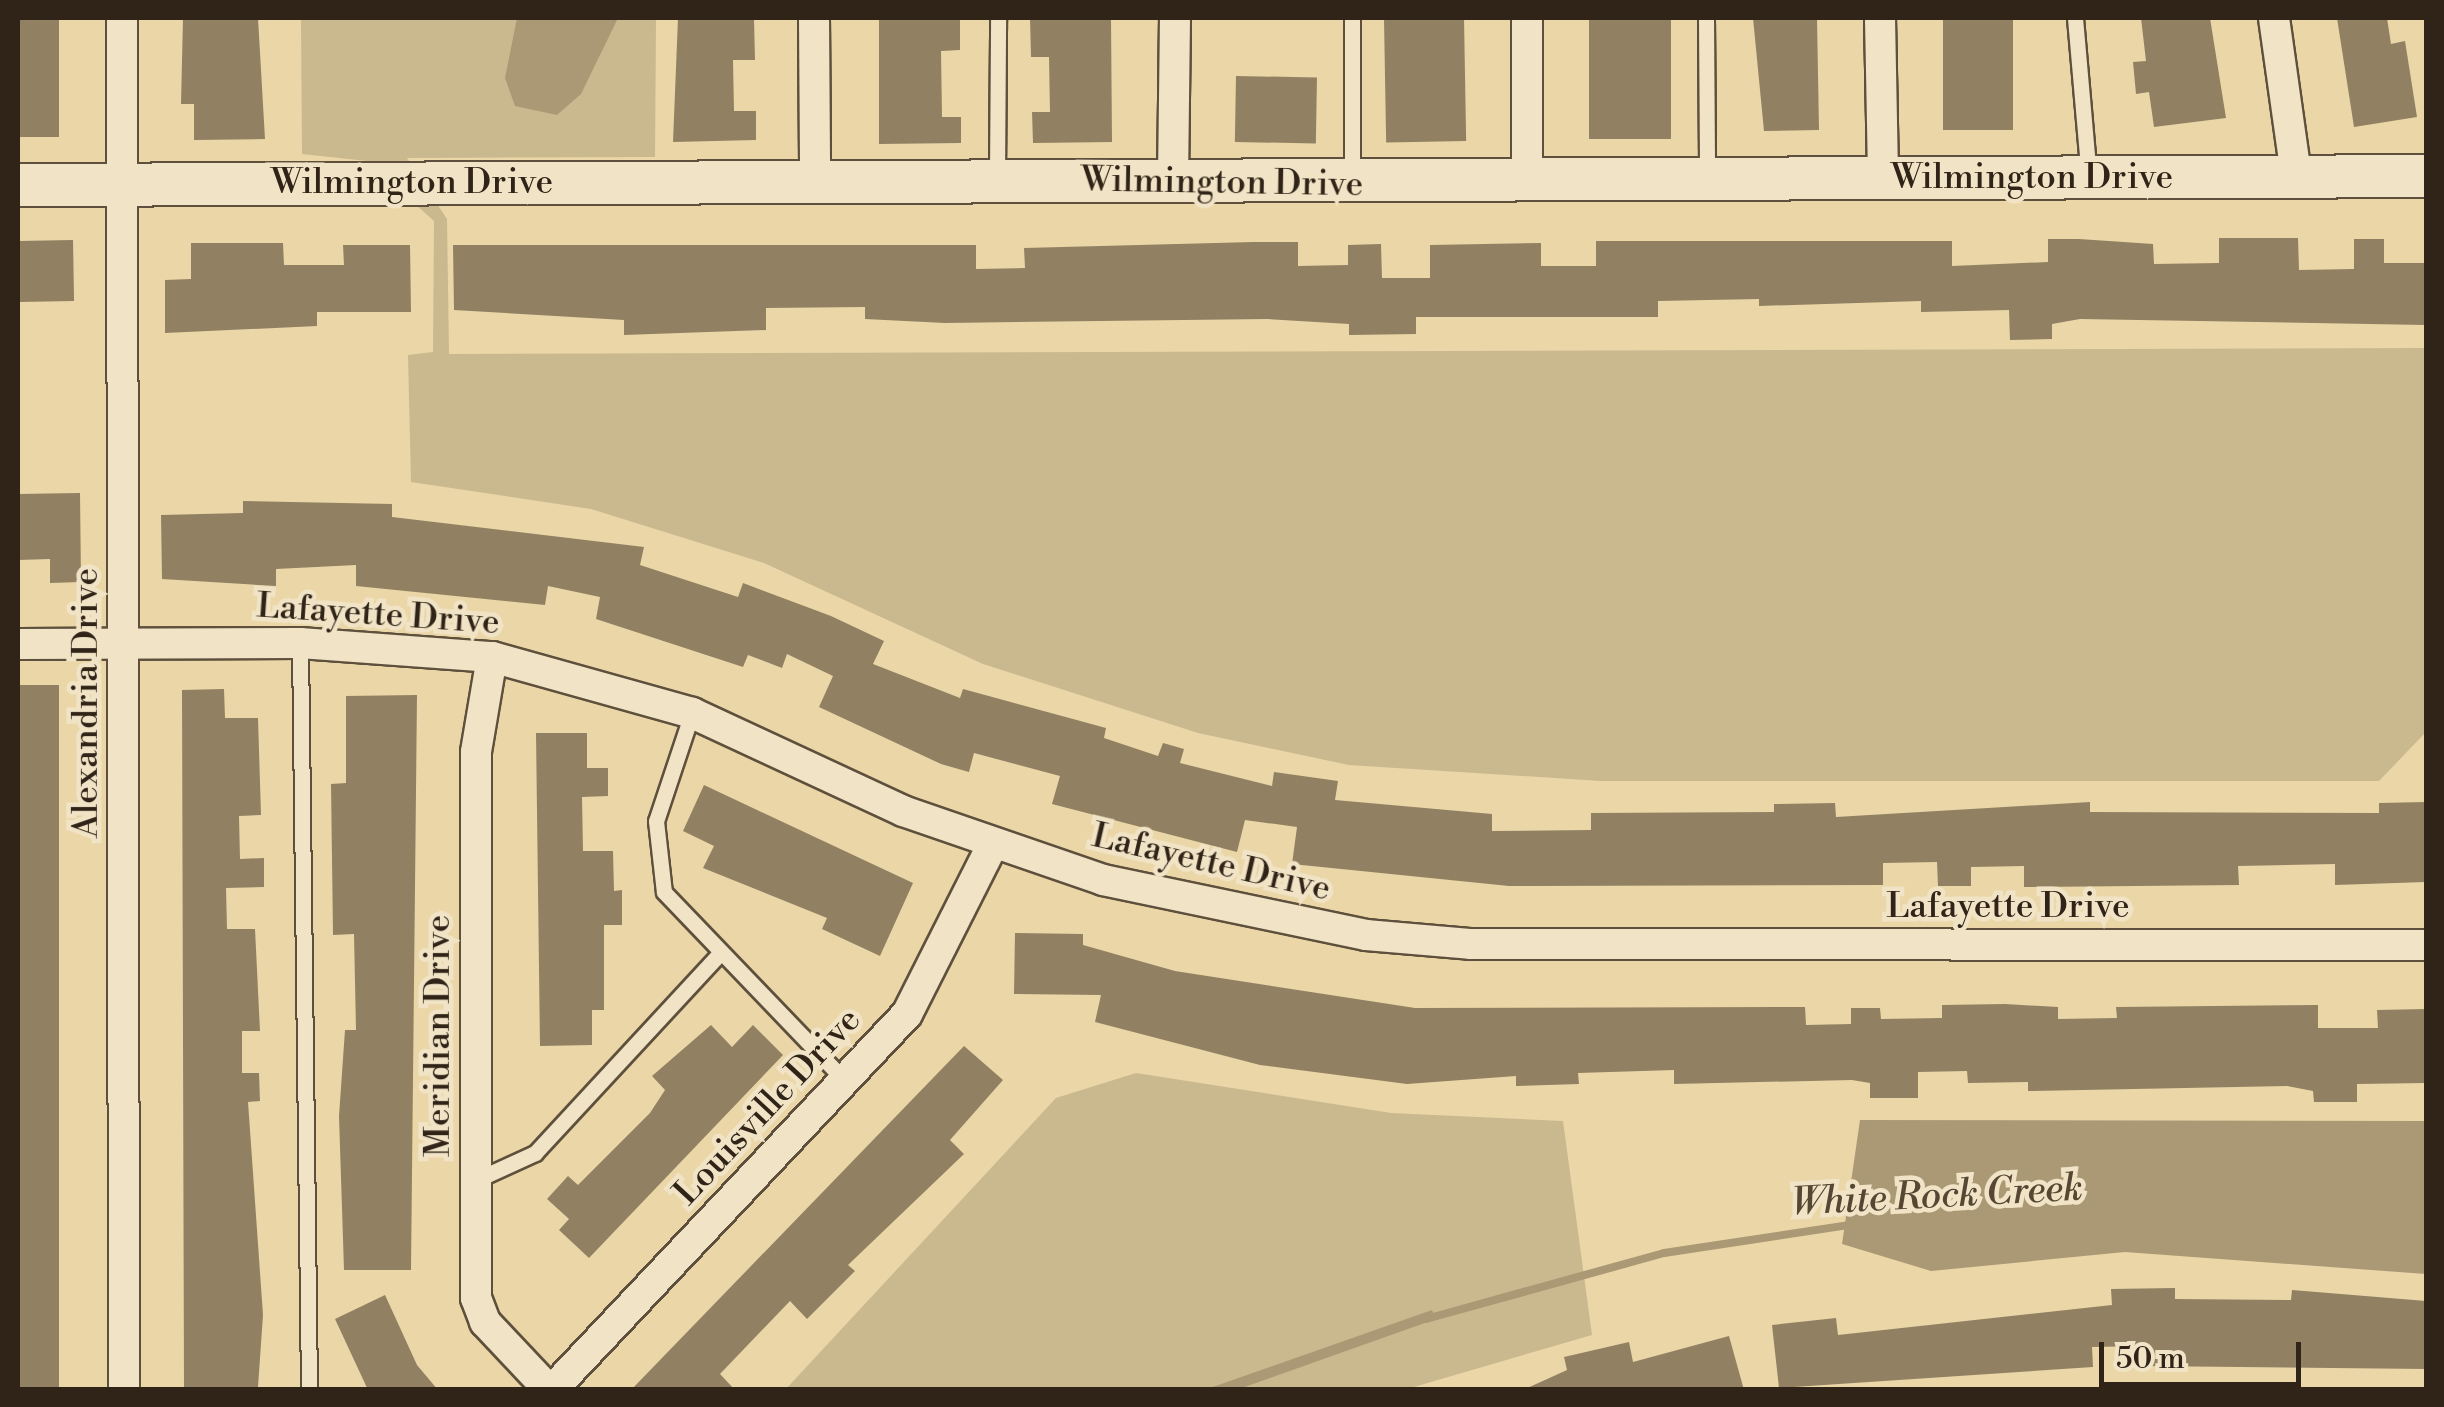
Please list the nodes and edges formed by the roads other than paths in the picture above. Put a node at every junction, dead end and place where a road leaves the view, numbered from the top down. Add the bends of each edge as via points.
1 (122, 18) edge
2 (814, 18) edge
3 (998, 18) edge
4 (1175, 18) edge
5 (1352, 18) edge
6 (1526, 18) edge
7 (1706, 18) edge
8 (1880, 18) edge
9 (2076, 18) edge
10 (2274, 18) edge
11 (2296, 176) junction
12 (2426, 176) edge
13 (1884, 178) junction
14 (2089, 180) junction
15 (815, 181) junction
16 (1173, 181) junction
17 (998, 182) junction
18 (1527, 182) junction
19 (125, 184) junction
20 (1707, 184) junction
21 (18, 185) edge
22 (1352, 185) junction
23 (300, 643) junction
24 (18, 644) edge
25 (124, 644) junction
26 (492, 657) junction
27 (692, 713) junction
28 (993, 844) junction
29 (2426, 946) edge
30 (720, 953) junction
31 (846, 1082) junction
32 (476, 1180) junction
33 (124, 1390) edge
34 (308, 1390) edge
35 (550, 1390) edge

1 - 19 street, Alexandria Drive
2 - 15 street
3 - 17 lane
4 - 16 street
5 - 22 lane
6 - 18 street
7 - 20 lane
8 - 13 street
9 - 14 lane
10 - 11 street
11 - 12 street, Wilmington Drive
11 - 14 street, Wilmington Drive
13 - 14 street, Wilmington Drive
13 - 20 street, Wilmington Drive
15 - 17 street, Wilmington Drive
15 - 19 street, Wilmington Drive
16 - 17 street, Wilmington Drive
16 - 22 street, Wilmington Drive
18 - 20 street, Wilmington Drive
18 - 22 street, Wilmington Drive
19 - 21 street, Wilmington Drive
19 - 25 street, Alexandria Drive
23 - 25 street, Lafayette Drive
23 - 26 street, Lafayette Drive
23 - 34 lane
24 - 25 street, Lafayette Drive
25 - 33 street, Alexandria Drive
26 - 27 street, Lafayette Drive
26 - 32 street, Meridian Drive via 476,752
27 - 28 street, Lafayette Drive
27 - 30 lane via 656,822 654,857 670,902
28 - 29 street, Lafayette Drive via 1240,914 1470,944
28 - 31 street, Louisville Drive via 931,977
30 - 31 lane
30 - 32 lane via 535,1152
31 - 35 street, Louisville Drive
32 - 35 street, Meridian Drive via 478,1311

